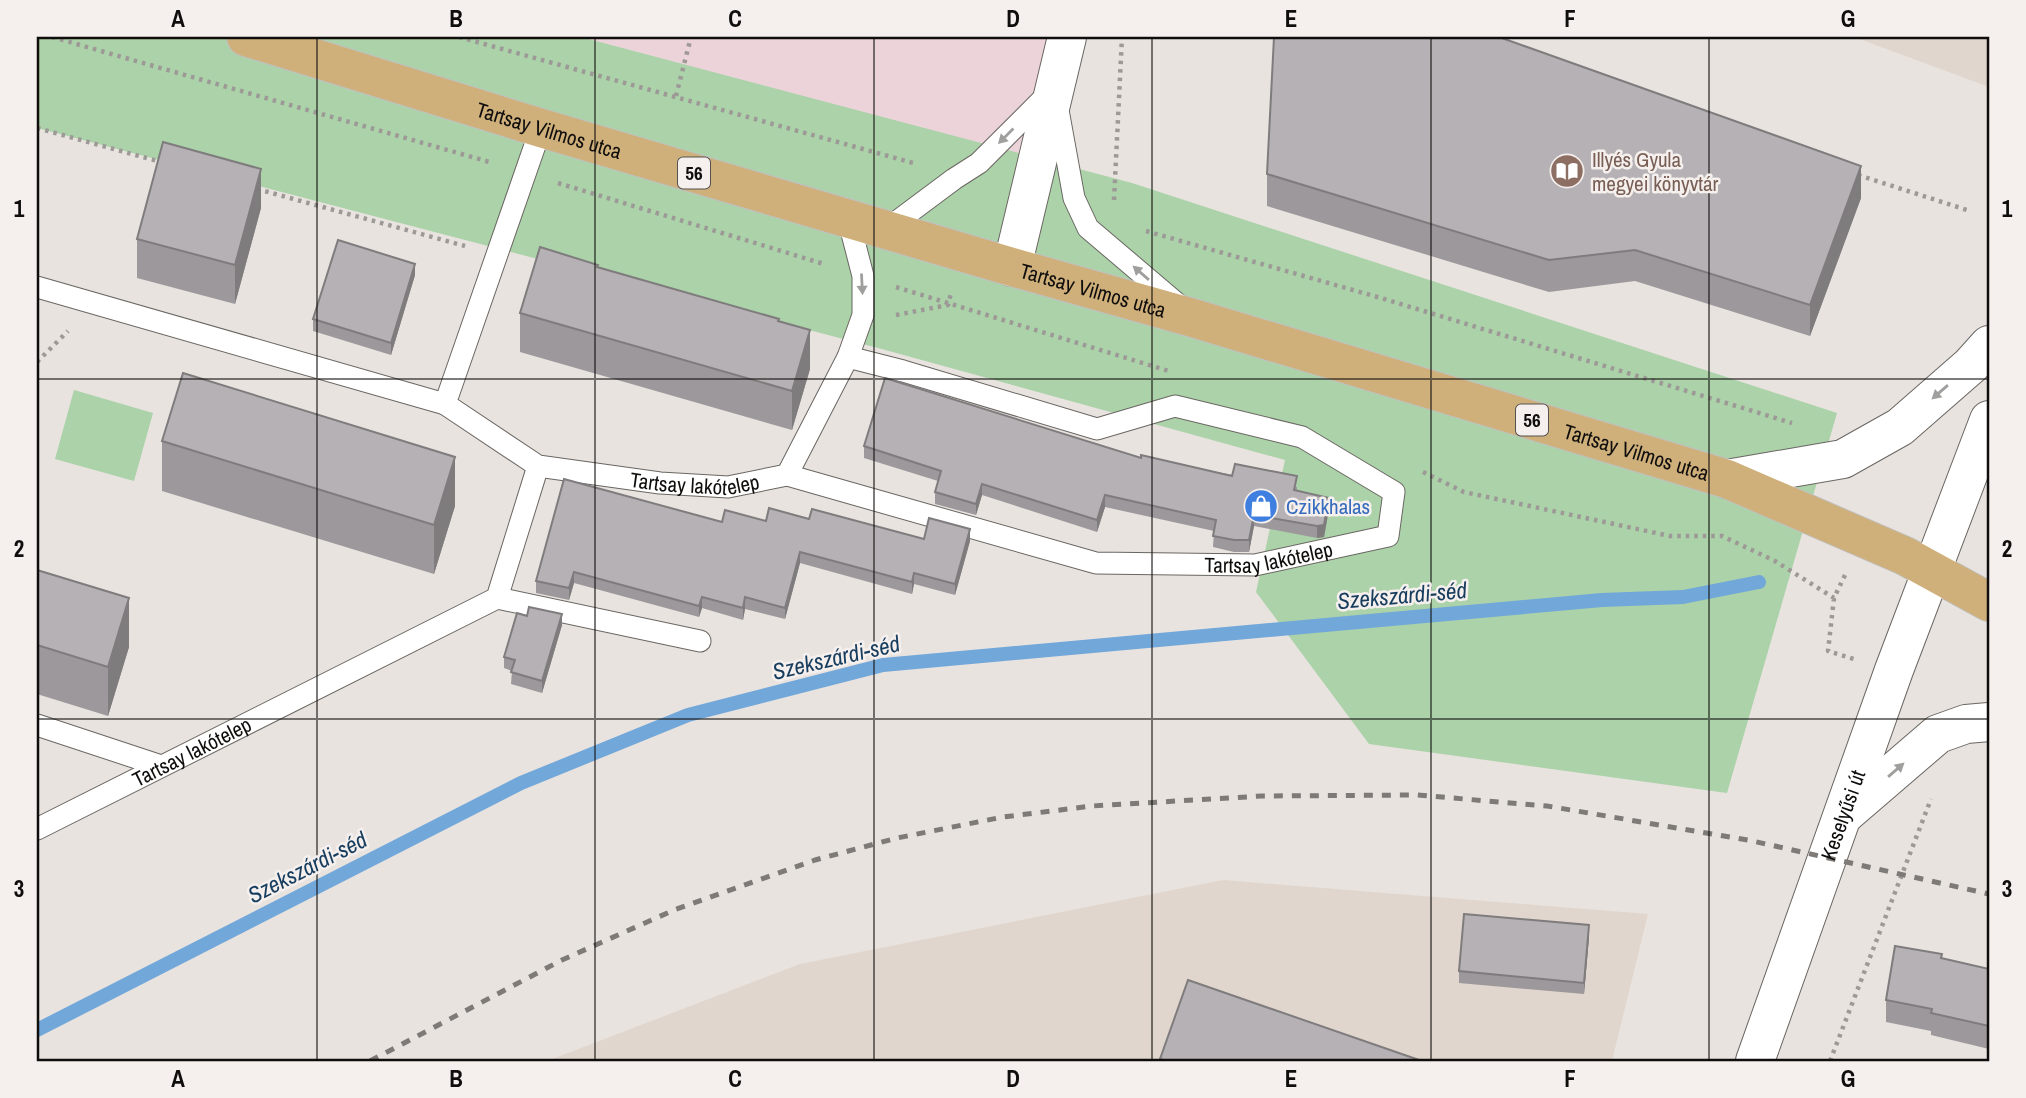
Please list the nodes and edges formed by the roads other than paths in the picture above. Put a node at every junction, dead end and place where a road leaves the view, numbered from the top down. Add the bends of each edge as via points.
1 (246, 37) edge
2 (1067, 37) edge
3 (1054, 88) junction
4 (541, 128) junction
5 (848, 218) junction
6 (887, 229) junction
7 (1012, 267) junction
8 (37, 287) edge
9 (1193, 318) junction
10 (1989, 345) edge
11 (848, 357) junction
12 (445, 404) junction
13 (1989, 420) edge
14 (538, 466) junction
15 (787, 475) junction
16 (1727, 479) junction
17 (1931, 569) junction
18 (497, 598) junction
19 (1989, 602) edge
20 (700, 641) dead end
21 (1989, 722) edge
22 (37, 724) edge
23 (161, 766) junction
24 (1844, 814) junction
25 (37, 829) edge
26 (1755, 1061) edge

1 - 4 main road, Tartsay Vilmos utca / 56
2 - 3 street
3 -> 6 lane via 979,163
3 - 7 street
9 -> 3 lane via 1088,228 1074,198
4 - 5 main road, Tartsay Vilmos utca / 56
4 - 12 lane
5 - 6 main road, Tartsay Vilmos utca / 56
5 -> 11 lane via 863,276 863,315
6 - 7 main road, Tartsay Vilmos utca / 56
7 - 9 main road, Tartsay Vilmos utca / 56
8 - 12 lane, Tartsay lakótelep
9 - 16 main road, Tartsay Vilmos utca / 56
10 -> 16 street via 1900,427 1843,459
11 - 15 lane
11 - 15 lane, Tartsay lakótelep via 1097,429 1175,406 1302,437 1394,492 1388,536 1255,565 1096,563
12 - 14 lane, Tartsay lakótelep
13 - 17 street, Keselyűsi út
14 - 15 lane, Tartsay lakótelep via 728,487
14 - 18 lane
16 - 17 main road, Tartsay Vilmos utca / 56
17 - 19 main road, 56
17 - 24 street, Keselyűsi út
18 - 20 lane
18 - 23 lane, Tartsay lakótelep
24 -> 21 street via 1938,734
22 - 23 lane
23 - 25 lane, Tartsay lakótelep
24 - 26 street, Keselyűsi út

